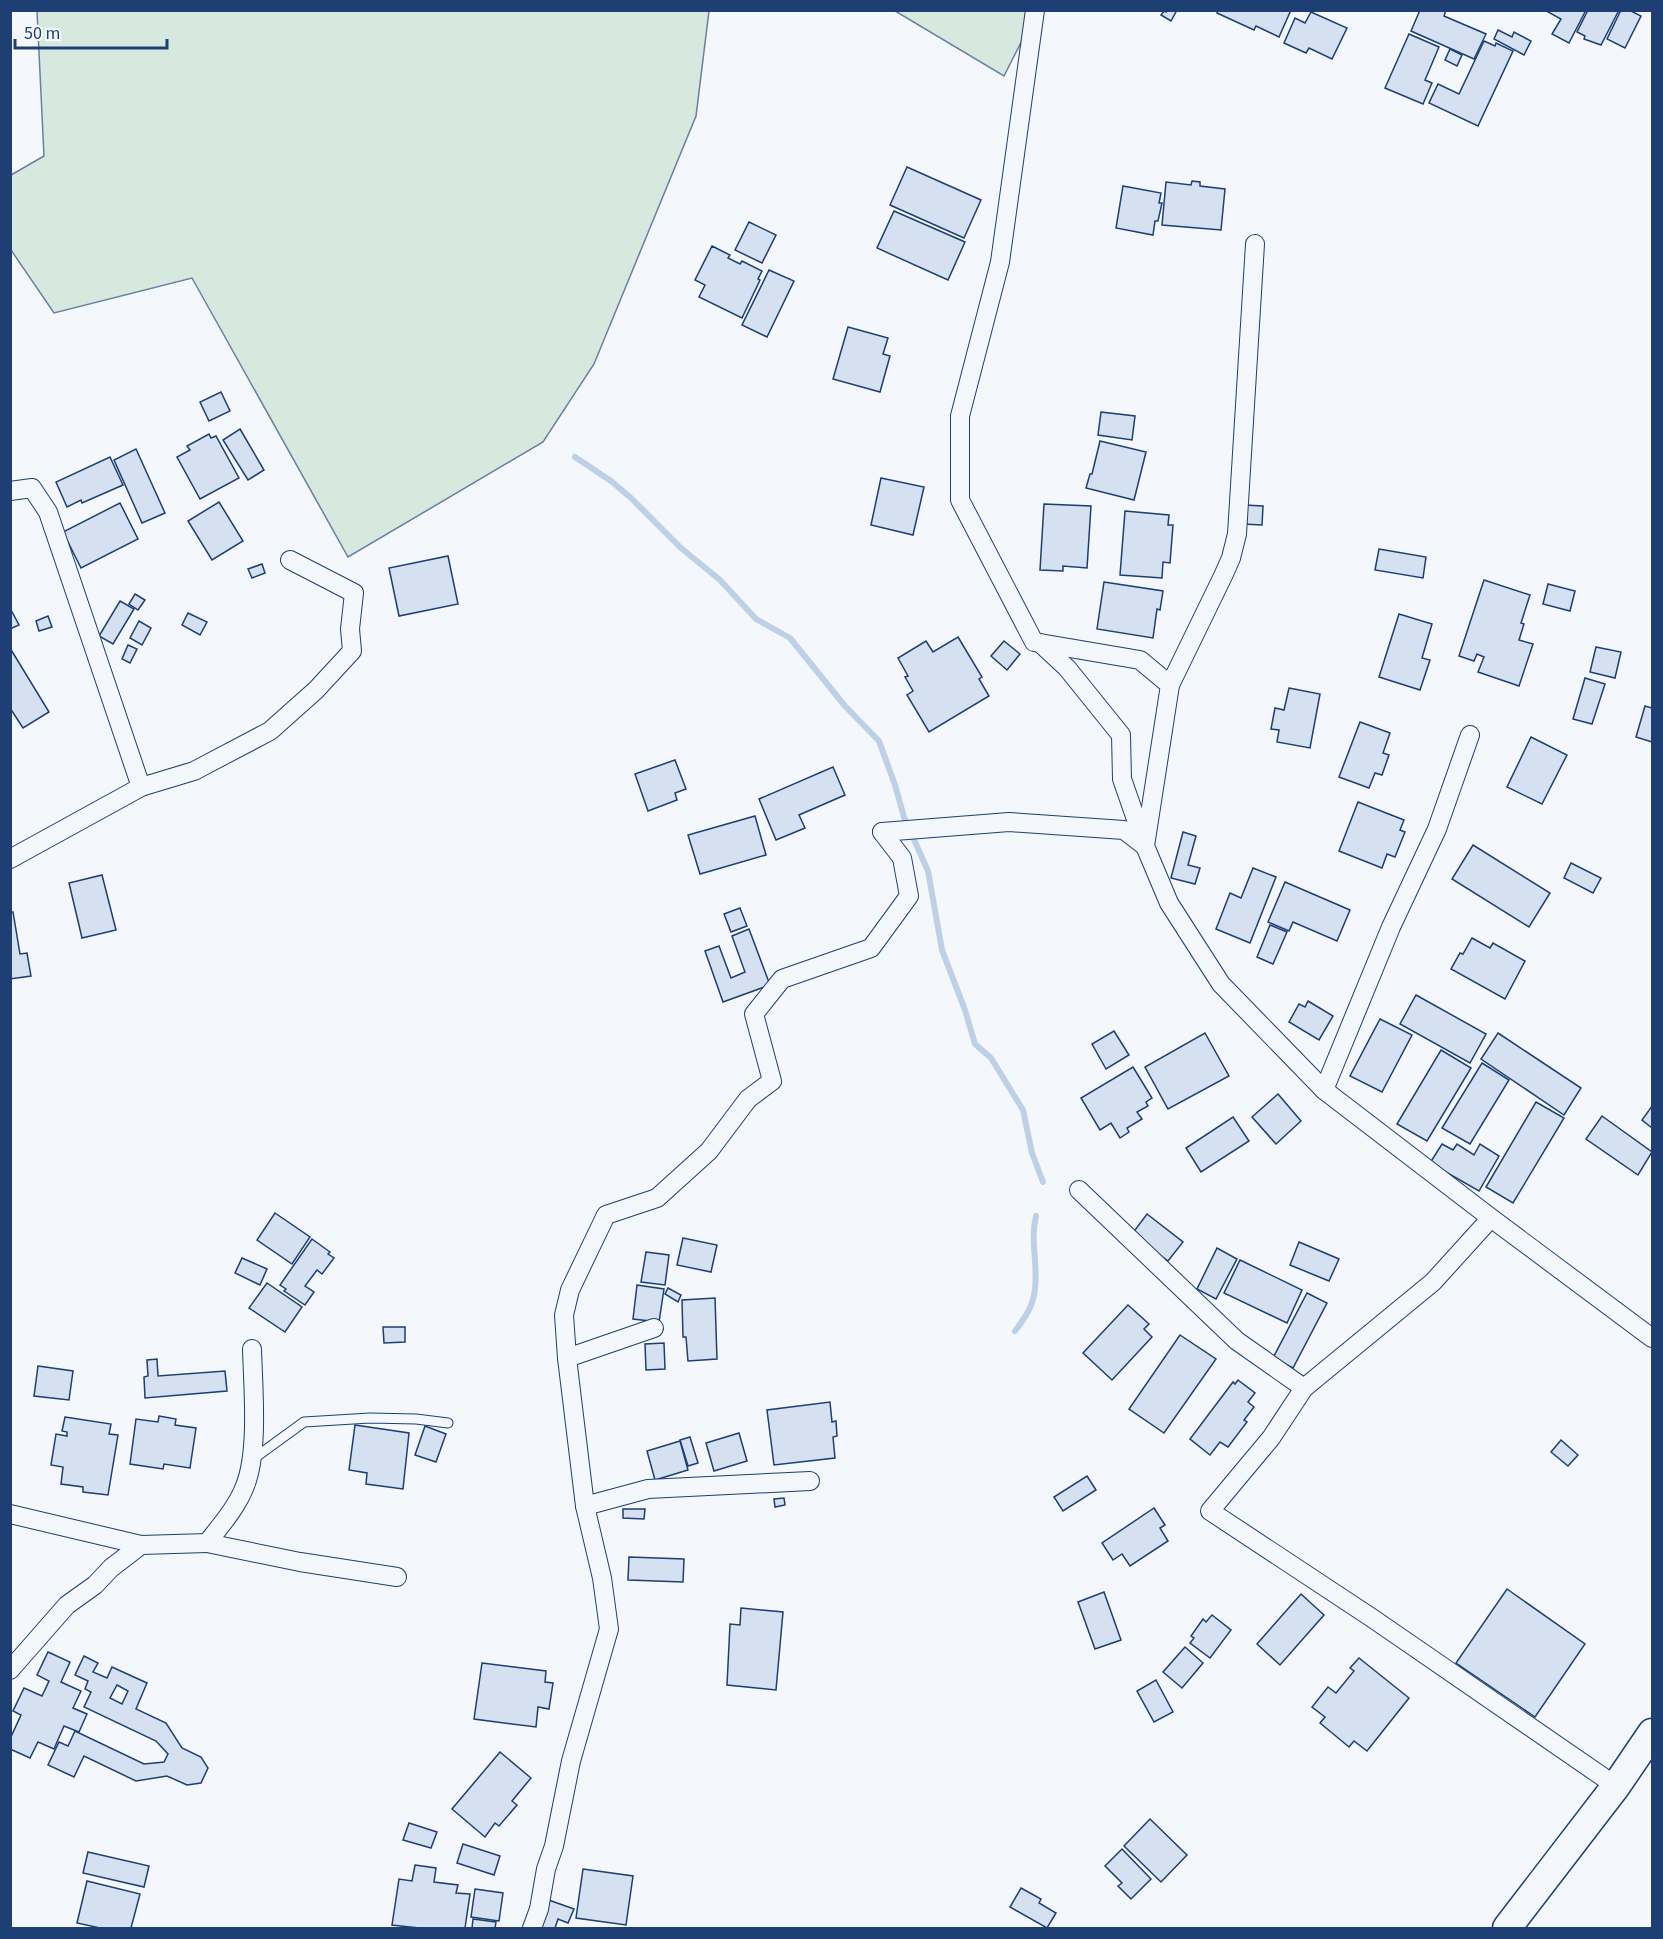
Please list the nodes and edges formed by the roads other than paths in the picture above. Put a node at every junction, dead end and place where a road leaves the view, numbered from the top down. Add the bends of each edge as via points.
1 (1035, 10) edge
2 (1255, 244) dead end
3 (10, 491) edge
4 (290, 560) dead end
5 (1040, 643) junction
6 (1170, 685) junction
7 (1470, 735) dead end
8 (141, 787) junction
9 (1145, 846) junction
10 (10, 859) edge
11 (1324, 1090) junction
12 (1079, 1190) dead end
13 (1491, 1218) junction
14 (654, 1328) dead end
15 (1653, 1338) edge
16 (252, 1348) dead end
17 (567, 1358) junction
18 (1304, 1388) junction
19 (448, 1424) dead end
20 (252, 1459) junction
21 (810, 1481) dead end
22 (585, 1506) junction
23 (10, 1514) edge
24 (207, 1543) junction
25 (141, 1545) junction
26 (397, 1577) dead end
27 (10, 1670) edge
28 (1653, 1733) edge
29 (1616, 1786) junction
30 (532, 1929) edge
31 (1508, 1929) edge

1 - 5 street via 1000,262 960,416 960,500 1034,642
2 - 6 street via 1237,534 1227,567
3 - 8 street via 32,488 48,512
4 - 8 street via 354,593 352,651 270,731 194,771
5 - 6 street via 1140,660
5 - 9 street via 1121,735 1122,779
6 - 9 street
7 - 11 street via 1437,829 1391,927
8 - 10 street
9 - 11 street via 1169,903 1221,984
9 - 17 street via 1124,830 1009,822 882,832 902,858 909,896 871,948 782,979 754,1014 772,1081 748,1099 709,1151 657,1198 606,1215 570,1290 564,1315
11 - 13 street
12 - 18 street via 1237,1341
13 - 15 street
13 - 18 street via 1432,1282
14 - 17 street
16 - 20 street
17 - 22 street
18 - 29 street via 1271,1438 1210,1511
19 - 20 lane via 370,1418 304,1422
20 - 24 street via 245,1486
21 - 22 street via 648,1489
22 - 30 street via 609,1629 571,1761
23 - 25 street
24 - 25 street
24 - 26 street
25 - 27 street via 67,1605
28 - 29 main road
29 - 31 main road

